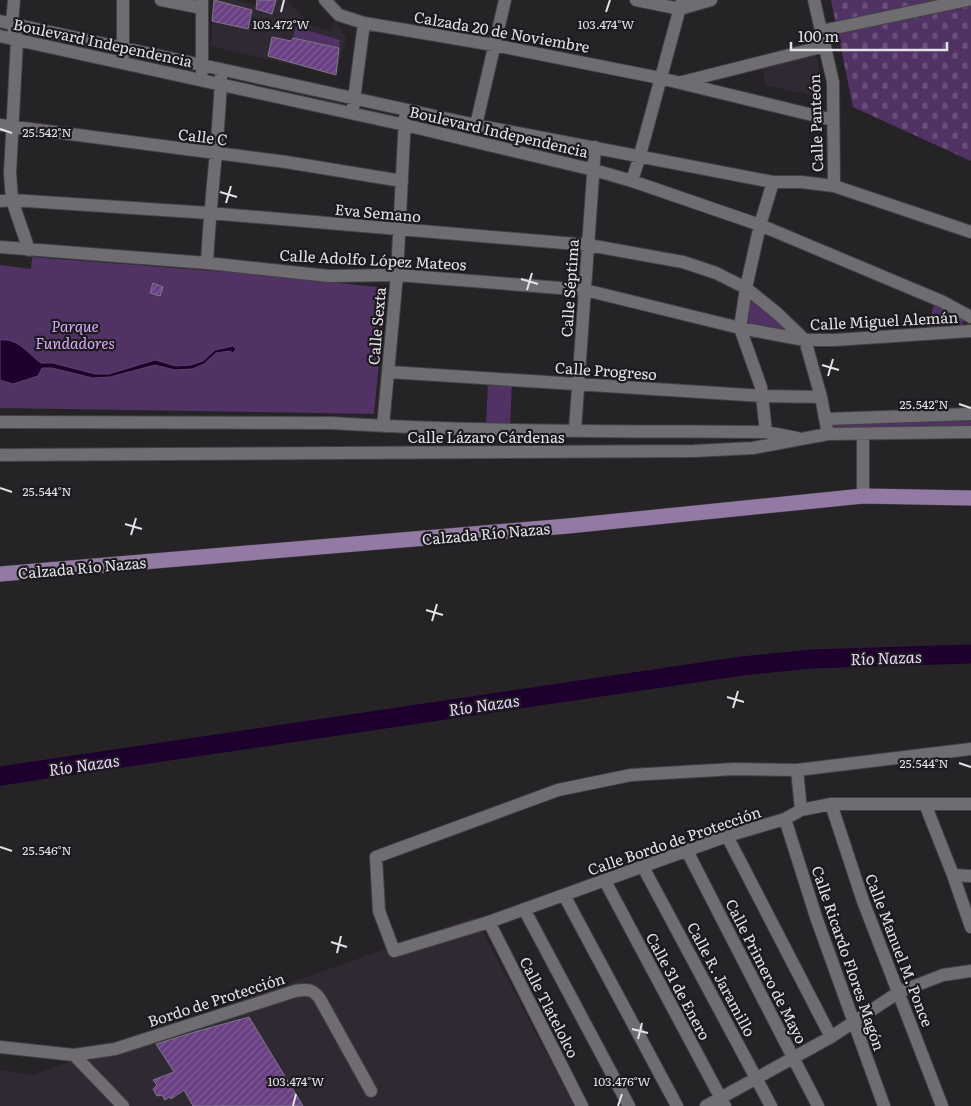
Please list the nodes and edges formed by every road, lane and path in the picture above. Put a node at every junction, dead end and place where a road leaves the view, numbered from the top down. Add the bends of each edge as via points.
1 (14, 0) edge
2 (123, 0) edge
3 (162, 0) edge
4 (325, 0) edge
5 (504, 0) edge
6 (636, 0) edge
7 (711, 0) edge
8 (814, 0) edge
9 (968, 0) edge
10 (202, 4) edge
11 (681, 4) edge
12 (6, 22) edge
13 (364, 23) junction
14 (821, 31) junction
15 (0, 36) edge
16 (17, 40) junction
17 (494, 45) junction
18 (825, 46) junction
19 (123, 48) junction
20 (123, 63) junction
21 (203, 66) junction
22 (221, 70) junction
23 (660, 78) junction
24 (202, 80) junction
25 (680, 82) junction
26 (221, 84) junction
27 (354, 99) junction
28 (406, 109) junction
29 (352, 114) junction
30 (834, 120) junction
31 (405, 125) junction
32 (476, 125) junction
33 (6, 126) edge
34 (594, 147) junction
35 (216, 154) junction
36 (640, 155) junction
37 (594, 170) junction
38 (5, 172) edge
39 (402, 181) junction
40 (632, 181) junction
41 (773, 182) junction
42 (834, 186) junction
43 (6, 201) edge
44 (209, 213) junction
45 (760, 225) junction
46 (399, 230) junction
47 (971, 232) edge
48 (588, 245) junction
49 (0, 247) edge
50 (29, 250) junction
51 (207, 263) junction
52 (397, 275) junction
53 (746, 288) junction
54 (585, 290) junction
55 (971, 317) edge
56 (740, 328) junction
57 (971, 331) edge
58 (805, 340) junction
59 (389, 372) junction
60 (578, 385) junction
61 (762, 396) junction
62 (821, 397) junction
63 (971, 414) edge
64 (826, 419) junction
65 (0, 422) edge
66 (383, 426) junction
67 (575, 430) junction
68 (766, 432) junction
69 (971, 432) edge
70 (828, 434) junction
71 (863, 434) junction
72 (800, 438) junction
73 (0, 455) edge
74 (862, 496) junction
75 (971, 498) edge
76 (0, 574) edge
77 (971, 749) edge
78 (797, 770) junction
79 (831, 804) junction
80 (925, 804) junction
81 (971, 804) edge
82 (801, 810) junction
83 (785, 819) junction
84 (727, 836) junction
85 (688, 851) junction
86 (643, 867) junction
87 (953, 875) junction
88 (971, 876) edge
89 (605, 881) junction
90 (564, 896) junction
91 (524, 909) junction
92 (489, 922) junction
93 (971, 927) edge
94 (971, 971) edge
95 (899, 992) junction
96 (853, 1023) junction
97 (831, 1037) junction
98 (0, 1047) edge
99 (74, 1055) junction
100 (794, 1057) junction
101 (756, 1077) junction
102 (371, 1091) dead end
103 (722, 1102) edge
104 (123, 1106) edge
105 (582, 1106) edge
106 (629, 1106) edge
107 (677, 1106) edge
108 (706, 1106) edge
109 (771, 1106) edge
110 (818, 1106) edge
111 (884, 1106) edge
112 (942, 1106) edge

1 - 12 street
2 - 19 street
3 - 10 street
4 - 13 street, Calzada 20 de Noviembre via 339,15
5 - 17 street
6 - 11 street
7 - 11 street
8 - 14 street, Calle Panteón
9 - 14 street
10 - 21 street
11 - 23 street
12 - 16 street
12 - 19 street, Boulevard Independencia
13 - 17 street, Calzada 20 de Noviembre
13 - 27 street
14 - 18 street, Calle Panteón
15 - 16 street, Boulevard Independencia
16 - 20 street, Boulevard Independencia
16 - 33 street
17 - 23 street, Calzada 20 de Noviembre
17 - 32 street
18 - 25 street, Calzada 20 de Noviembre
18 - 30 street, Calle Panteón via 833,82
19 - 20 street
19 - 21 street, Boulevard Independencia
20 - 24 street, Boulevard Independencia
21 - 22 street, Boulevard Independencia
21 - 24 street
22 - 26 street
22 - 27 street, Boulevard Independencia
23 - 25 street, Calzada 20 de Noviembre
23 - 36 street
24 - 26 street, Boulevard Independencia
25 - 30 street, Calzada 20 de Noviembre
26 - 29 street, Boulevard Independencia
26 - 35 street
27 - 28 street, Boulevard Independencia
27 - 29 street
28 - 31 street, Calle Sexta
28 - 32 street, Boulevard Independencia
29 - 31 street, Boulevard Independencia
30 - 42 street, Calle Panteón
31 - 37 street, Boulevard Independencia
31 - 39 street, Calle Sexta
32 - 34 street, Boulevard Independencia
33 - 35 street, Calle C
33 - 38 street
34 - 36 street, Boulevard Independencia
34 - 37 street, Calle Séptima
35 - 39 street, Calle C
35 - 44 street
36 - 40 street
36 - 41 street, Boulevard Independencia
37 - 40 street, Boulevard Independencia
37 - 48 street, Calle Séptima
38 - 43 street
39 - 46 street, Calle Sexta
40 - 45 street, Boulevard Independencia
41 - 42 street, Boulevard Independencia
41 - 45 street
42 - 47 street, Boulevard Independencia
43 - 44 street, Eva Semano
43 - 50 street
44 - 46 street, Eva Semano
44 - 51 street
45 - 53 street
45 - 55 street, Boulevard Independencia via 941,301
46 - 48 street, Eva Semano
46 - 52 street, Calle Sexta
48 - 53 street, Eva Semano via 683,262
48 - 54 street, Calle Séptima
49 - 50 street, Calle Adolfo López Mateos
50 - 51 street, Calle Adolfo López Mateos
51 - 52 street, Calle Adolfo López Mateos via 328,276
52 - 54 street, Calle Adolfo López Mateos
52 - 59 street, Calle Sexta
53 - 56 street
53 - 58 street, Eva Semano
54 - 56 street, Calle Adolfo López Mateos
54 - 60 street, Calle Séptima
56 - 58 street, Calle Miguel Alemán
56 - 61 street via 757,372
57 - 58 street, Calle Miguel Alemán
58 - 62 street
59 - 60 street, Calle Progreso
59 - 66 street, Calle Sexta
60 - 61 street, Calle Progreso
60 - 67 street, Calle Séptima
61 - 62 street, Calle Progreso
61 - 68 street
62 - 64 street
63 - 64 street
64 - 70 street
65 - 66 street
66 - 67 street
67 - 68 street
68 - 72 street
69 - 71 street, Calle Lázaro Cárdenas
70 - 71 street, Calle Lázaro Cárdenas
70 - 72 street, Calle Lázaro Cárdenas
71 - 74 street
72 - 73 street, Calle Lázaro Cárdenas via 753,448 694,451
74 - 75 main road, Calzada Río Nazas
74 - 76 main road, Calzada Río Nazas via 568,526
77 - 78 street
78 - 82 street
78 - 92 street, Calle Bordo de Protección via 734,769 631,774 558,790 376,856 379,911 394,951
79 - 80 street, Calle Bordo de Protección
79 - 82 street, Calle Bordo de Protección
79 - 95 street, Calle Manuel M. Ponce via 863,901
80 - 81 street, Calle Bordo de Protección
80 - 87 street
82 - 83 street, Calle Bordo de Protección
83 - 84 street, Calle Bordo de Protección
83 - 96 street, Calle Ricardo Flores Magón
84 - 85 street, Calle Bordo de Protección
84 - 97 street
85 - 86 street, Calle Bordo de Protección
85 - 100 street, Calle Primero de Mayo
86 - 89 street, Calle Bordo de Protección
86 - 101 street, Calle R. Jaramillo
87 - 88 street
87 - 93 street
89 - 90 street, Calle Bordo de Protección
89 - 103 street, Calle 31 de Enero
90 - 91 street, Calle Bordo de Protección
90 - 107 street
91 - 92 street, Calle Bordo de Protección
91 - 106 street
92 - 105 street, Calle Tlatelolco
94 - 95 street via 943,975
95 - 96 street
95 - 112 street, Calle Manuel M. Ponce
96 - 97 street
96 - 111 street, Calle Ricardo Flores Magón
97 - 100 street
98 - 99 street
99 - 102 street, Bordo de Protección via 115,1049 309,989 320,1000
99 - 104 street
100 - 101 street
100 - 110 street, Calle Primero de Mayo
101 - 103 street
101 - 109 street, Calle R. Jaramillo
103 - 108 street

